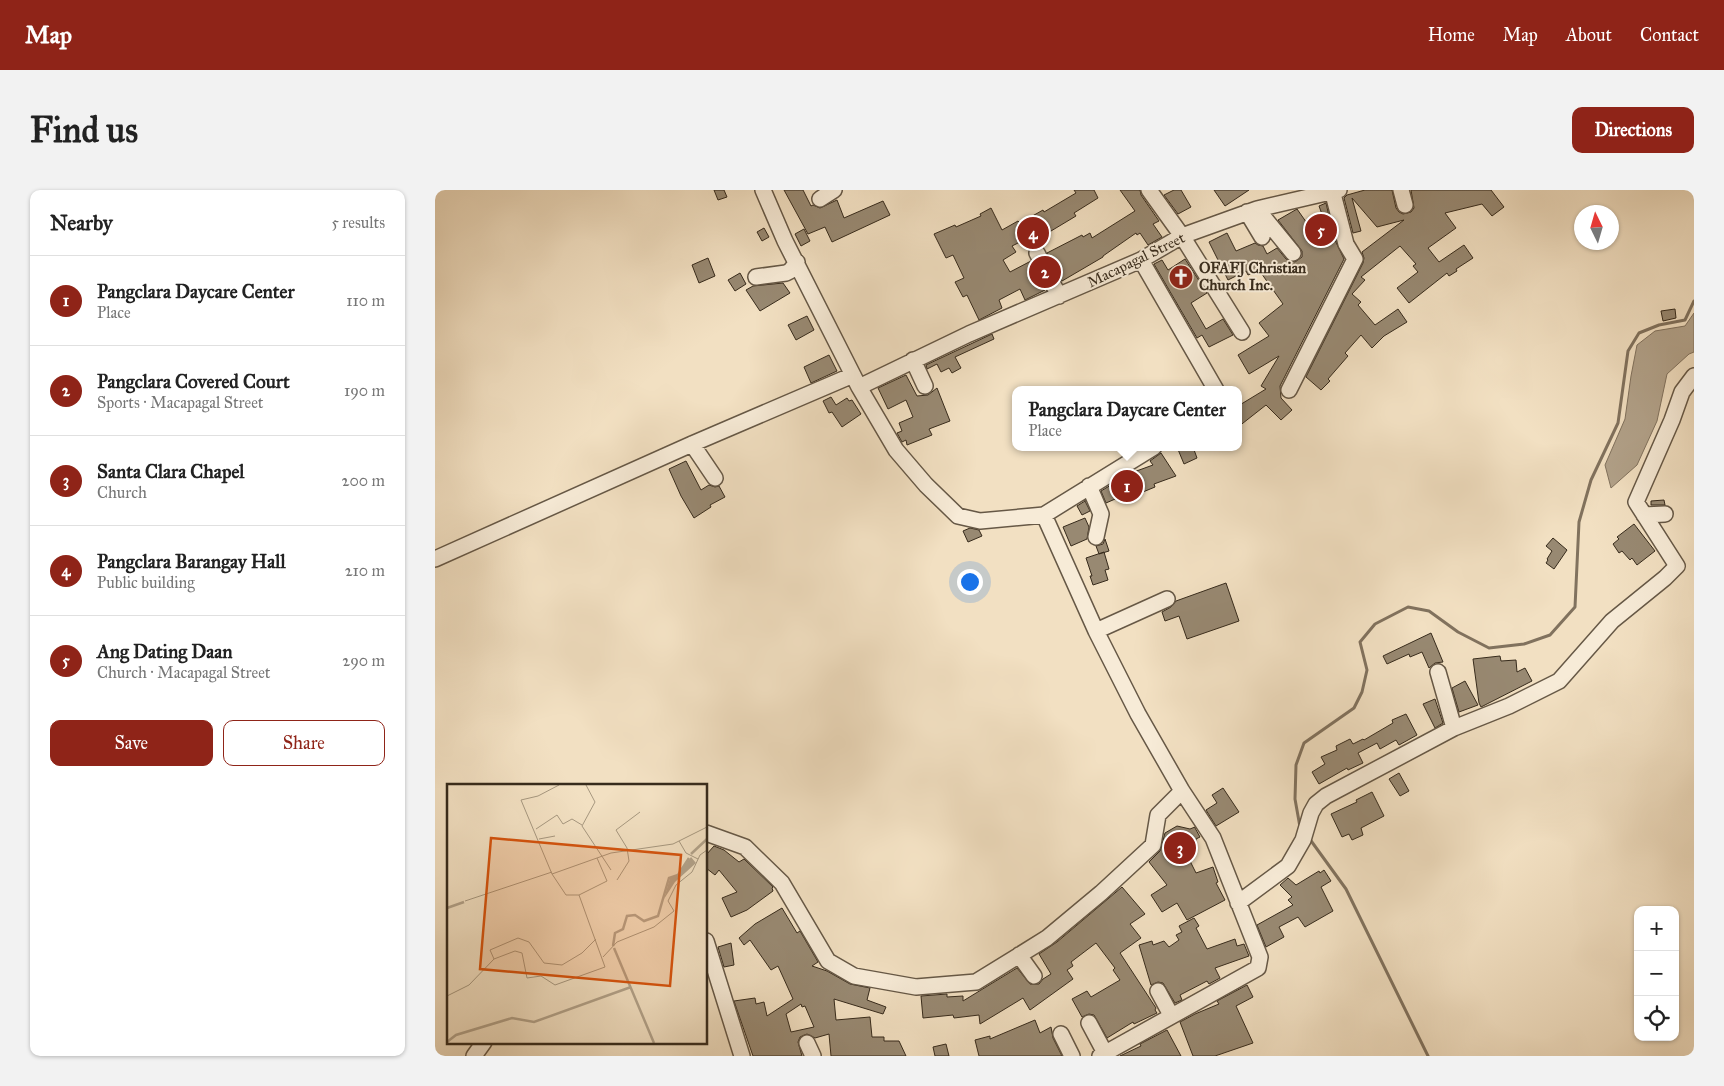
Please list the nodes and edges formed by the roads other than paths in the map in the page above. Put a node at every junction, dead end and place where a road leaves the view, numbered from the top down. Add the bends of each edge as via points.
1 (763, 190) edge
2 (834, 190) edge
3 (1149, 190) edge
4 (1401, 190) edge
5 (1334, 191) edge
6 (820, 199) dead end
7 (1405, 205) dead end
8 (1252, 211) junction
9 (1182, 236) junction
10 (1261, 237) dead end
11 (1037, 253) dead end
12 (1293, 253) dead end
13 (1141, 260) junction
14 (797, 262) junction
15 (757, 277) dead end
16 (1059, 296) junction
17 (1242, 332) dead end
18 (913, 360) junction
19 (1694, 376) edge
20 (856, 381) junction
21 (925, 386) dead end
22 (1214, 386) edge
23 (1289, 390) dead end
24 (692, 444) junction
25 (1147, 451) edge
26 (715, 478) dead end
27 (1089, 486) junction
28 (1665, 514) dead end
29 (1044, 515) junction
30 (1644, 515) junction
31 (1096, 537) dead end
32 (435, 559) edge
33 (1167, 599) dead end
34 (1096, 630) junction
35 (1437, 672) dead end
36 (1454, 728) junction
37 (1182, 791) junction
38 (707, 833) edge
39 (1238, 903) junction
40 (707, 944) edge
41 (1019, 955) junction
42 (1034, 976) dead end
43 (1158, 991) dead end
44 (1171, 1015) junction
45 (1089, 1023) dead end
46 (1061, 1034) dead end
47 (482, 1044) edge
48 (1102, 1055) edge
49 (473, 1056) edge
50 (742, 1056) edge
51 (1071, 1056) edge

1 - 14 street
2 - 6 street
3 - 9 street
4 - 7 street
5 - 8 street, Macapagal Street
5 - 23 street via 1346,244 1355,259
8 - 9 street, Macapagal Street
8 - 10 street
8 - 12 street
9 - 13 street, Macapagal Street
9 - 17 street
11 - 16 street
13 - 16 street, Macapagal Street
13 - 22 street
14 - 15 street via 788,272
14 - 20 street
16 - 18 street, Macapagal Street
18 - 20 street, Macapagal Street
18 - 21 street
19 - 30 street via 1682,392 1636,502
20 - 24 street, Macapagal Street
20 - 29 street via 896,450 958,516 980,521
24 - 26 street
24 - 32 street, Macapagal Street
25 - 27 street
27 - 29 street
27 - 31 street via 1101,514
28 - 30 street
29 - 34 street
30 - 36 street via 1677,566 1612,621 1559,681
33 - 34 street
34 - 37 street via 1138,714
35 - 36 street
36 - 39 street via 1316,804 1303,840 1288,866
37 - 39 street via 1213,838
37 - 41 street via 1158,815 1153,846 1047,938
38 - 41 street via 745,848 782,883 828,961 854,976 916,987 976,982
39 - 44 street via 1260,957 1258,968
40 - 50 street
41 - 42 street
43 - 44 street
44 - 48 street
45 - 48 street
46 - 51 street
47 - 49 street

